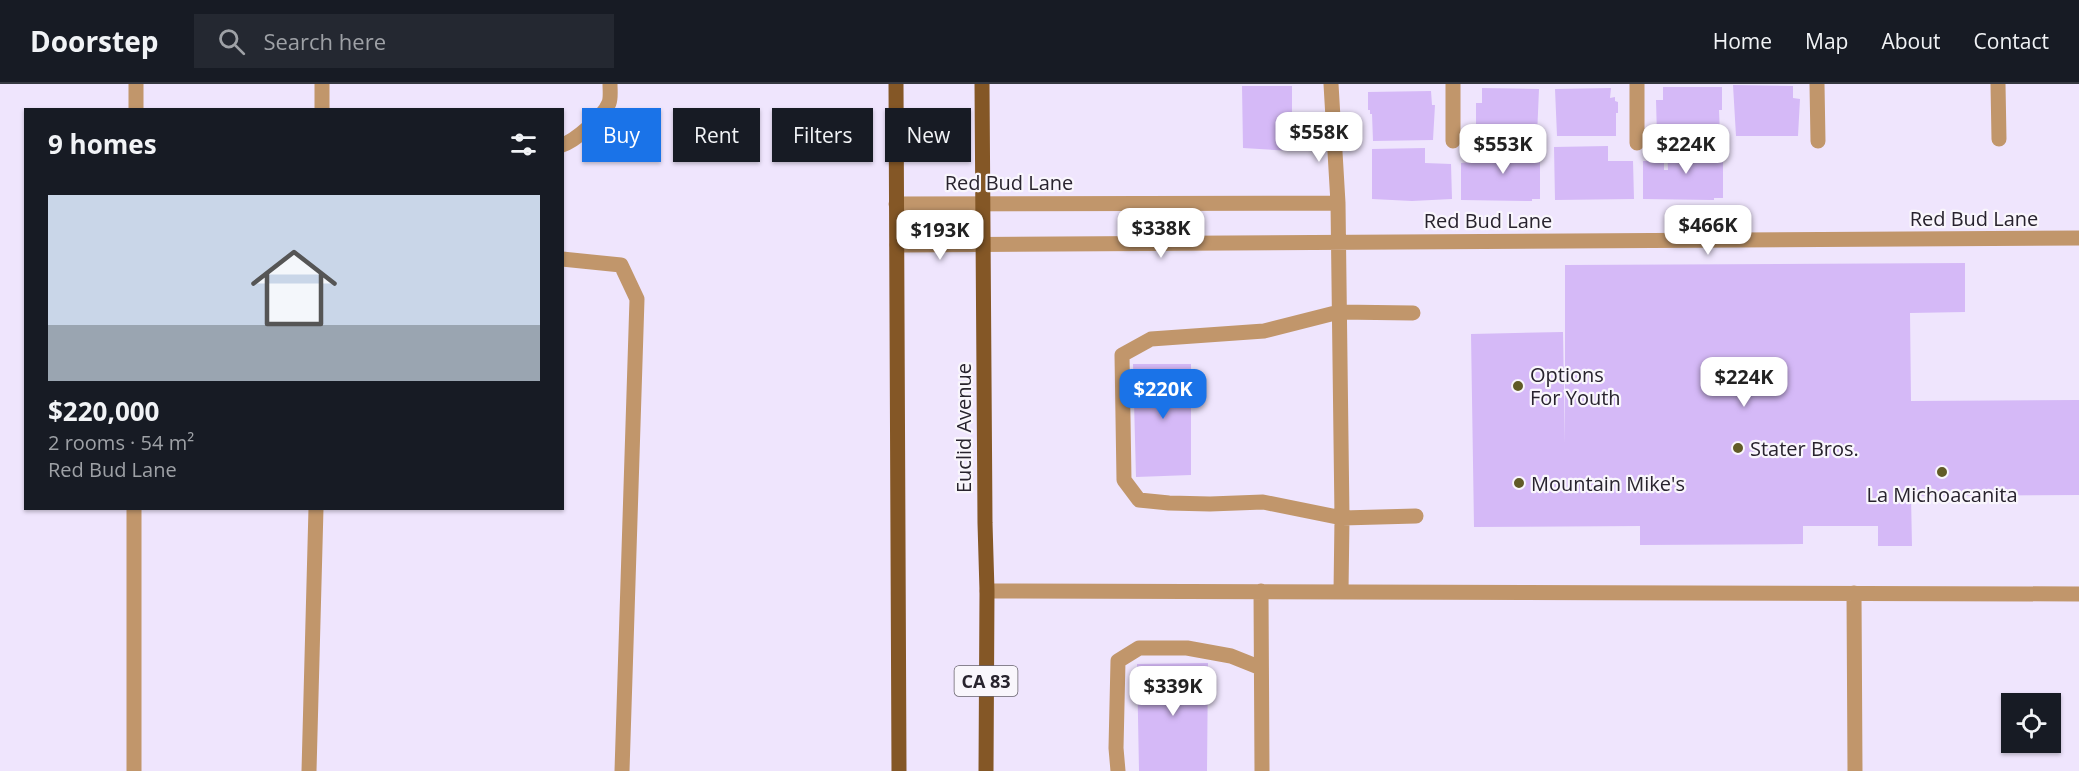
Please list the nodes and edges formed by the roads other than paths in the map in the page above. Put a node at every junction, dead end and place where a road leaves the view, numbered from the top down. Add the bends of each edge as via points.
1 (136, 84) edge
2 (322, 84) edge
3 (610, 84) edge
4 (896, 84) edge
5 (982, 84) edge
6 (1330, 84) edge
7 (1453, 84) edge
8 (1637, 84) edge
9 (1817, 84) edge
10 (1998, 84) edge
11 (136, 108) edge
12 (322, 108) edge
13 (1999, 139) dead end
14 (1453, 141) dead end
15 (1818, 141) dead end
16 (1637, 142) dead end
17 (564, 144) edge
18 (983, 203) junction
19 (1338, 203) junction
20 (896, 204) junction
21 (2079, 238) edge
22 (1338, 241) junction
23 (984, 244) junction
24 (897, 245) junction
25 (564, 259) edge
26 (1339, 312) junction
27 (1413, 314) dead end
28 (135, 510) edge
29 (316, 510) edge
30 (1416, 516) dead end
31 (1342, 518) junction
32 (987, 591) junction
33 (1261, 591) junction
34 (1341, 592) junction
35 (1854, 593) junction
36 (2079, 594) edge
37 (1261, 668) junction
38 (134, 771) edge
39 (309, 771) edge
40 (622, 771) edge
41 (899, 771) edge
42 (986, 771) edge
43 (1118, 771) edge
44 (1262, 771) edge
45 (1855, 771) edge

1 - 11 street
2 - 12 street
3 - 17 street via 609,103 596,120
4 - 20 main road
5 - 18 main road, Euclid Avenue / CA 83
6 - 19 street
7 - 14 street
8 - 16 street
9 - 15 street
10 - 13 street
18 - 19 street, Red Bud Lane
18 - 20 street, Red Bud Lane
18 - 23 main road, Euclid Avenue / CA 83
19 - 22 street
20 - 24 main road
21 - 22 street, Red Bud Lane
22 - 23 street, Red Bud Lane
22 - 26 street
23 - 24 street, Red Bud Lane
23 - 32 main road, Euclid Avenue / CA 83
24 - 41 main road
25 - 40 street via 621,266 637,299
26 - 27 street
26 - 31 street
26 - 31 street via 1264,331 1151,339 1122,356 1124,480 1138,500 1263,502
28 - 38 street
29 - 39 street
30 - 31 street
31 - 34 street
32 - 33 street
32 - 42 main road, Euclid Avenue / CA 83
33 - 34 street
33 - 37 street
34 - 35 street
35 - 36 street
35 - 45 street
37 - 43 street via 1231,656 1187,648 1138,648 1118,661
37 - 44 street

